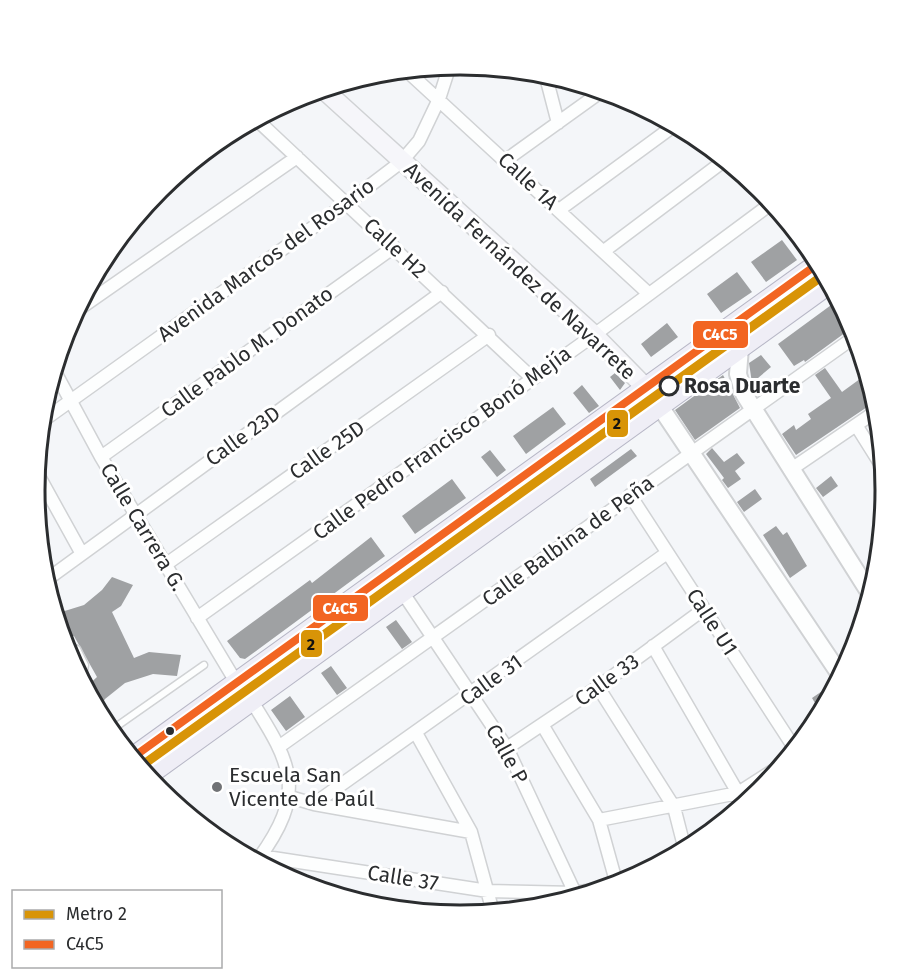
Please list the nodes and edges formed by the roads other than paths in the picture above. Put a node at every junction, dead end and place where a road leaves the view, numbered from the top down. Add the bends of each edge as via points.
1 (447, 75) edge
2 (415, 78) edge
3 (547, 84) edge
4 (330, 96) edge
5 (593, 97) edge
6 (439, 99) junction
7 (558, 123) junction
8 (263, 125) edge
9 (667, 131) edge
10 (297, 157) junction
11 (506, 160) junction
12 (400, 162) junction
13 (718, 165) edge
14 (347, 203) junction
15 (764, 208) edge
16 (559, 210) junction
17 (394, 247) junction
18 (604, 251) junction
19 (811, 269) edge
20 (823, 289) edge
21 (442, 292) junction
22 (648, 293) junction
23 (91, 301) edge
24 (489, 335) junction
25 (594, 335) junction
26 (847, 342) edge
27 (740, 347) junction
28 (532, 378) junction
29 (60, 381) edge
30 (646, 387) junction
31 (70, 401) junction
32 (659, 405) junction
33 (754, 411) junction
34 (52, 414) edge
35 (868, 417) edge
36 (856, 425) junction
37 (873, 452) edge
38 (693, 453) junction
39 (101, 457) junction
40 (790, 470) junction
41 (45, 487) edge
42 (630, 495) junction
43 (135, 515) junction
44 (667, 553) junction
45 (82, 554) junction
46 (165, 565) junction
47 (54, 575) edge
48 (864, 584) edge
49 (403, 593) junction
50 (704, 609) junction
51 (197, 618) junction
52 (432, 639) junction
53 (653, 646) junction
54 (79, 654) edge
55 (204, 665) dead end
56 (835, 667) edge
57 (85, 668) edge
58 (236, 682) junction
59 (598, 687) junction
60 (471, 694) junction
61 (251, 700) junction
62 (118, 725) edge
63 (543, 726) junction
64 (416, 733) junction
65 (790, 742) edge
66 (280, 746) junction
67 (507, 748) junction
68 (139, 753) edge
69 (155, 771) edge
70 (752, 784) edge
71 (738, 793) junction
72 (290, 797) junction
73 (739, 797) edge
74 (314, 804) junction
75 (674, 807) junction
76 (599, 820) junction
77 (471, 831) junction
78 (682, 840) edge
79 (261, 854) edge
80 (272, 860) edge
81 (614, 875) edge
82 (573, 889) edge
83 (488, 891) junction
84 (560, 893) edge
85 (491, 904) edge

1 - 6 street, Avenida Marcos del Rosario
2 - 6 street, Calle 1A
3 - 7 street
4 - 12 main road, Avenida Fernández de Navarrete
5 - 7 street
6 - 11 street, Calle 1A
6 - 12 street, Avenida Marcos del Rosario via 419,141
7 - 11 street
8 - 10 street, Calle H2
9 - 16 street
10 - 14 street, Calle H2
10 - 23 street
11 - 16 street, Calle 1A
12 - 14 street, Avenida Marcos del Rosario
12 - 25 main road, Avenida Fernández de Navarrete
13 - 18 street
14 - 17 street, Calle H2
14 - 31 street, Avenida Marcos del Rosario
15 - 22 street, Calle Pedro Francisco Bonó Mejía
16 - 18 street, Calle 1A
17 - 21 street, Calle H2
17 - 39 street, Calle Pablo M. Donato
18 - 22 street, Calle 1A
19 - 30 main road
20 - 27 main road
21 - 24 street, Calle H2
21 - 43 street, Calle 23D
22 - 25 street, Calle Pedro Francisco Bonó Mejía
24 - 28 street, Calle H2
24 - 46 street, Calle 25D
25 - 28 street, Calle Pedro Francisco Bonó Mejía
25 - 30 main road, Avenida Fernández de Navarrete
26 - 33 street, Calle Balbina de Peña
27 - 32 main road
27 - 33 street via 738,374
28 - 51 street, Calle Pedro Francisco Bonó Mejía
29 - 31 street, Calle Carrera G.
30 - 32 main road, Avenida Fernández de Navarrete
30 - 58 main road
31 - 34 street, Avenida Marcos del Rosario
31 - 39 street, Calle Carrera G.
32 - 38 street, Avenida Fernández de Navarrete
32 - 49 main road
33 - 38 street, Calle Balbina de Peña
33 - 40 street
35 - 36 street
36 - 37 street
36 - 40 street
38 - 42 street, Calle Balbina de Peña
38 - 56 street, Avenida Fernández de Navarrete
39 - 43 street, Calle Carrera G.
40 - 48 street
41 - 45 street
42 - 44 street, Calle U1
42 - 52 street, Calle Balbina de Peña
43 - 45 street, Calle 23D
43 - 46 street, Calle Carrera G.
44 - 50 street, Calle U1
44 - 60 street, Calle 31
45 - 47 street, Calle 23D
46 - 51 street, Calle Carrera G.
49 - 52 street, Calle P
49 - 61 main road
50 - 53 street, Calle 33
50 - 65 street, Calle U1
51 - 58 street, Calle Carrera G.
52 - 60 street, Calle P
52 - 66 street, Calle Balbina de Peña
53 - 59 street, Calle 33
53 - 71 street
54 - 57 lane
55 - 62 lane
58 - 68 main road
59 - 63 street, Calle 33
59 - 75 street
60 - 64 street, Calle 31
60 - 67 street, Calle P
61 - 66 street
61 - 69 main road
63 - 67 street, Calle 33
63 - 76 street
64 - 74 street, Calle 31
64 - 77 street
66 - 72 street
67 - 82 street, Calle P
70 - 71 street
71 - 73 street
71 - 75 street
72 - 74 street
72 - 79 street via 284,817
74 - 77 street
75 - 76 street
75 - 78 street
76 - 81 street
77 - 83 street
80 - 83 street, Calle 37
83 - 84 street, Calle 37
83 - 85 street

